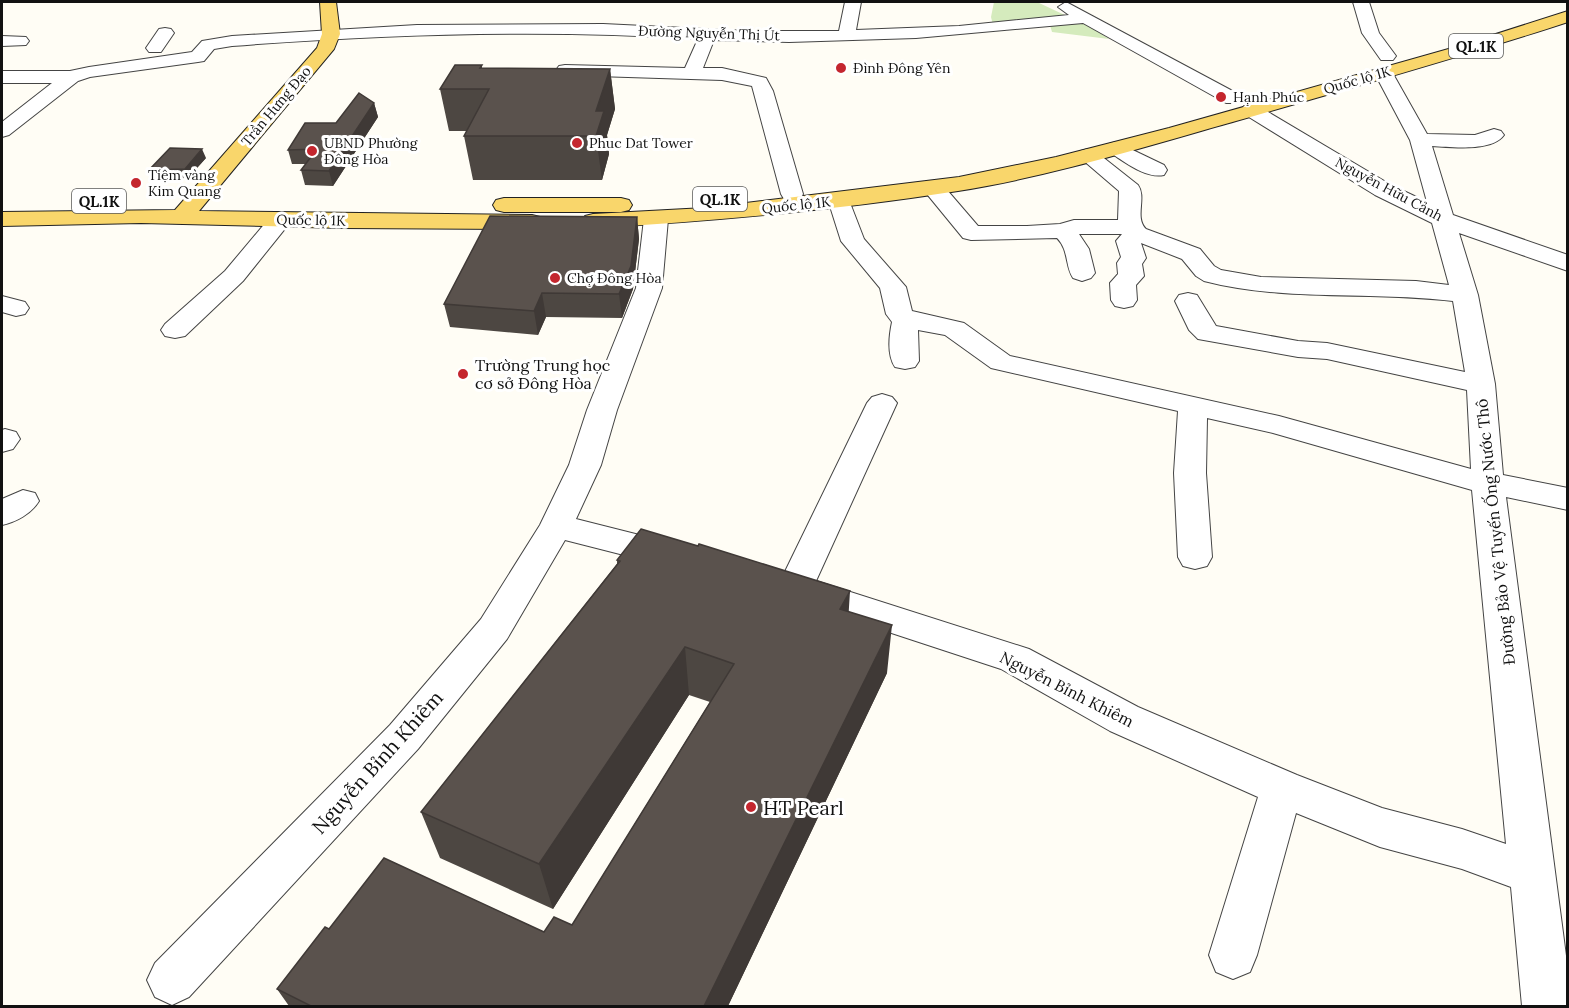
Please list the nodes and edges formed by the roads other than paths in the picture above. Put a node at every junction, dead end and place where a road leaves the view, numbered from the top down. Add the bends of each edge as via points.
1 (328, 2) edge
2 (853, 2) edge
3 (1053, 2) edge
4 (1361, 2) edge
5 (1558, 2) edge
6 (522, 11) dead end
7 (675, 15) dead end
8 (1568, 16) edge
9 (1086, 18) junction
10 (516, 28) junction
11 (664, 31) junction
12 (165, 33) dead end
13 (331, 34) junction
14 (708, 34) junction
15 (846, 35) junction
16 (2, 41) edge
17 (20, 41) dead end
18 (208, 45) junction
19 (155, 48) junction
20 (135, 50) dead end
21 (1385, 64) junction
22 (546, 70) edge
23 (693, 74) junction
24 (2, 77) edge
25 (71, 77) junction
26 (1242, 105) junction
27 (2, 131) edge
28 (1494, 135) dead end
29 (1420, 140) junction
30 (1116, 148) junction
31 (1088, 155) junction
32 (1156, 170) dead end
33 (933, 188) junction
34 (792, 194) junction
35 (840, 200) junction
36 (2, 204) edge
37 (190, 208) junction
38 (656, 211) junction
39 (2, 219) edge
40 (280, 220) junction
41 (1445, 220) junction
42 (1062, 231) junction
43 (1135, 231) junction
44 (1561, 256) edge
45 (1082, 273) dead end
46 (1465, 295) junction
47 (1124, 300) dead end
48 (1188, 301) dead end
49 (906, 320) junction
50 (175, 330) dead end
51 (906, 361) dead end
52 (1480, 384) junction
53 (882, 403) dead end
54 (1193, 405) junction
55 (1488, 484) junction
56 (1568, 499) edge
57 (556, 526) junction
58 (1195, 557) dead end
59 (704, 564) edge
60 (1282, 788) junction
61 (1531, 874) junction
62 (1233, 955) dead end
63 (172, 980) dead end
64 (1547, 1006) edge

1 - 13 main road
2 - 15 street
3 - 9 street, Nguyễn Hữu Cảnh
4 - 21 street, Đường Bảo Vệ Tuyến Ống Nước Thô
5 - 21 main road, Quốc lộ 1K / QL.1K via 1538,13
6 - 10 street
7 - 11 street
8 - 21 main road, Quốc lộ 1K / QL.1K via 1524,32
9 - 15 street, Đường Nguyễn Thị Út via 958,32
9 - 26 street, Nguyễn Hữu Cảnh
10 - 11 street, Đường Nguyễn Thị Út
10 - 13 street, Đường Nguyễn Thị Út
11 - 14 street, Đường Nguyễn Thị Út
12 - 19 street
13 - 18 street, Đường Nguyễn Thị Út
13 - 37 main road, Trần Hưng Đạo via 325,49
14 - 15 street, Đường Nguyễn Thị Út
14 - 23 street
16 - 17 street
18 - 19 street, Đường Nguyễn Thị Út
18 - 25 street via 198,57
19 - 20 street, Đường Nguyễn Thị Út
21 - 26 main road, Quốc lộ 1K
21 - 29 street, Đường Bảo Vệ Tuyến Ống Nước Thô
22 - 23 street
23 - 34 street via 722,74 759,82
24 - 25 street
25 - 27 street
26 - 30 main road, Quốc lộ 1K / QL.1K
26 - 34 main road, Quốc lộ 1K / QL.1K via 958,170
26 - 41 street, Nguyễn Hữu Cảnh via 1383,190
28 - 29 street via 1477,141
29 - 41 street, Đường Bảo Vệ Tuyến Ống Nước Thô
30 - 31 main road, Quốc lộ 1K / QL.1K
30 - 32 street
31 - 33 main road, Quốc lộ 1K / QL.1K
31 - 43 street via 1130,190 1128,210
33 - 35 main road, Quốc lộ 1K / QL.1K
33 - 42 street via 971,233
34 - 38 main road, Quốc lộ 1K / QL.1K
35 - 38 main road, Quốc lộ 1K / QL.1K
35 - 49 street via 853,241 893,287 899,314
36 - 37 main road, Quốc lộ 1K / QL.1K
37 - 38 main road, Quốc lộ 1K / QL.1K via 602,206
37 - 39 main road, Quốc lộ 1K / QL.1K
37 - 40 main road, Quốc lộ 1K / QL.1K
38 - 40 main road, Quốc lộ 1K / QL.1K via 501,222
38 - 57 street, Nguyễn Bỉnh Khiêm via 649,288 585,465
40 - 50 street via 234,276
41 - 44 street, Nguyễn Hữu Cảnh
41 - 46 street, Đường Bảo Vệ Tuyến Ống Nước Thô
42 - 43 street via 1074,227
42 - 45 street via 1079,253
43 - 46 street via 1182,249 1205,271 1231,280 1261,285
43 - 47 street via 1128,241 1134,258 1129,263 1131,276 1123,283
46 - 52 street, Đường Bảo Vệ Tuyến Ống Nước Thô
48 - 52 street via 1208,333 1327,351
49 - 51 street
49 - 54 street via 954,329 1001,362
52 - 55 street, Đường Bảo Vệ Tuyến Ống Nước Thô
53 - 60 street, Nguyễn Bỉnh Khiêm via 778,583 1015,659 1124,719
54 - 55 street
54 - 58 street via 1190,473
55 - 56 street
55 - 61 street, Đường Bảo Vệ Tuyến Ống Nước Thô
57 - 59 street
57 - 63 street, Nguyễn Bỉnh Khiêm via 494,629 404,737
60 - 61 street, Nguyễn Bỉnh Khiêm via 1380,827 1462,849
60 - 62 street
61 - 64 street, Đường Bảo Vệ Tuyến Ống Nước Thô

